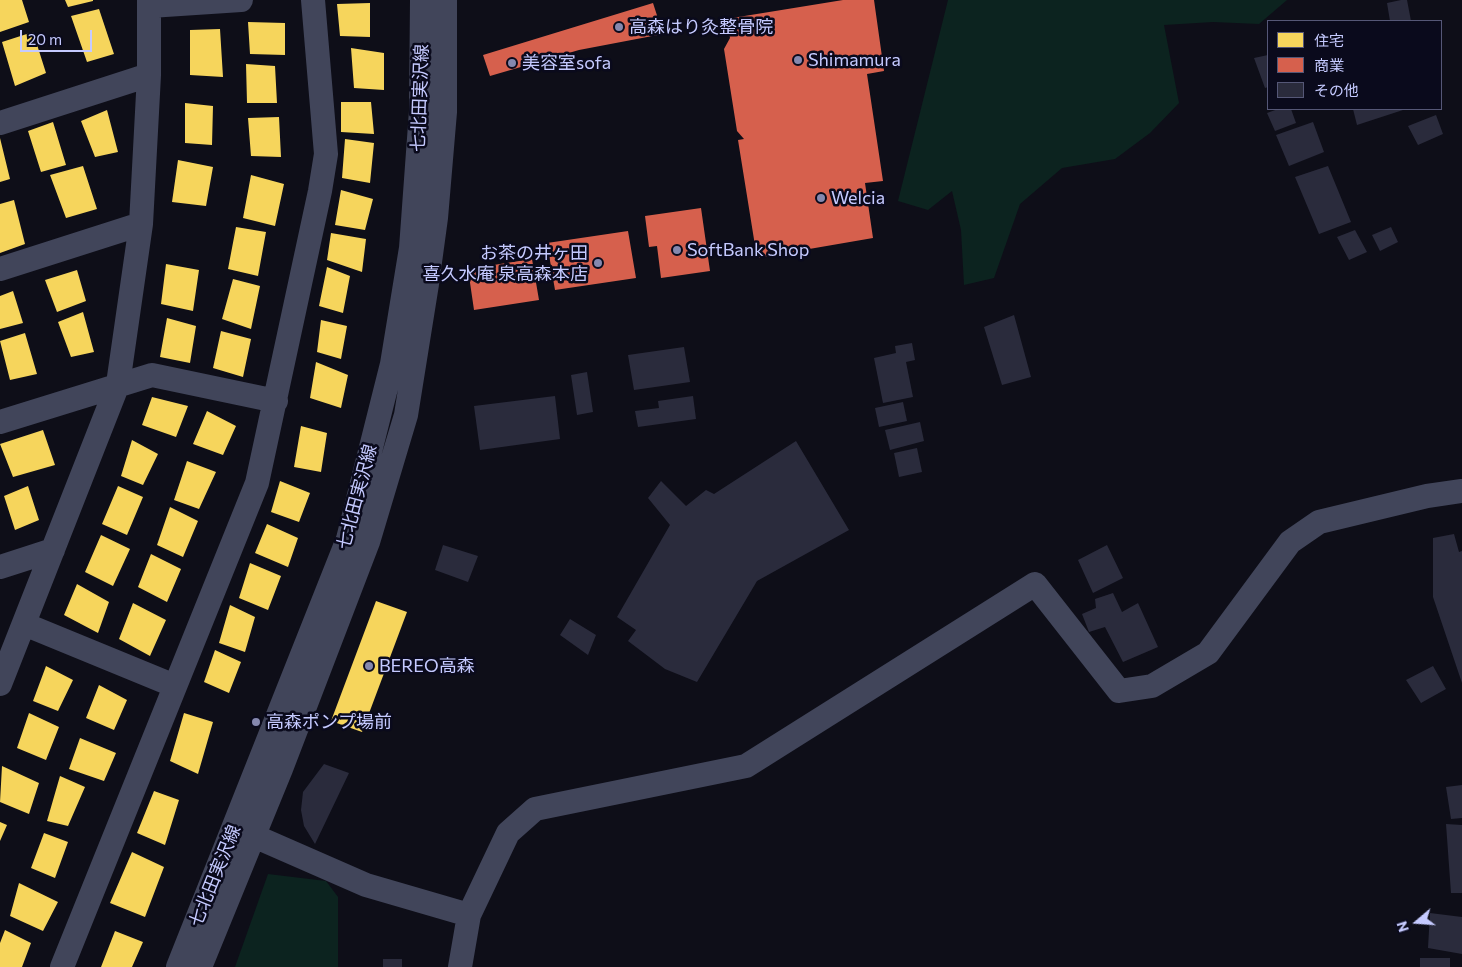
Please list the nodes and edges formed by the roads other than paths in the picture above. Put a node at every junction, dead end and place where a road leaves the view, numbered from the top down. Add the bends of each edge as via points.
1 (241, 0) edge
2 (313, 0) edge
3 (422, 0) edge
4 (445, 0) edge
5 (150, 3) edge
6 (149, 76) junction
7 (0, 123) edge
8 (141, 224) junction
9 (0, 269) edge
10 (118, 384) junction
11 (276, 401) junction
12 (0, 422) edge
13 (1462, 491) edge
14 (53, 550) junction
15 (0, 567) edge
16 (24, 624) junction
17 (0, 684) edge
18 (175, 686) junction
19 (254, 836) junction
20 (469, 915) junction
21 (62, 967) edge
22 (178, 967) edge
23 (200, 967) edge
24 (460, 967) edge

1 - 5 street
2 - 11 street via 326,154
3 - 22 street, 七北田実沢線 via 421,111 411,248 390,374 348,538
4 - 19 street via 445,112 436,218 406,415 368,542
5 - 6 street
6 - 7 street
6 - 8 street
8 - 9 street
8 - 10 street
10 - 11 street via 152,375
10 - 12 street
10 - 14 street
11 - 18 street via 257,483
13 - 20 street via 1427,496 1319,522 1290,542 1208,654 1152,686 1118,691 1035,584 746,766 535,809 508,833
14 - 15 street
14 - 16 street
16 - 17 street
16 - 18 street
18 - 21 street
19 - 20 street via 366,885
19 - 23 street
20 - 24 street

